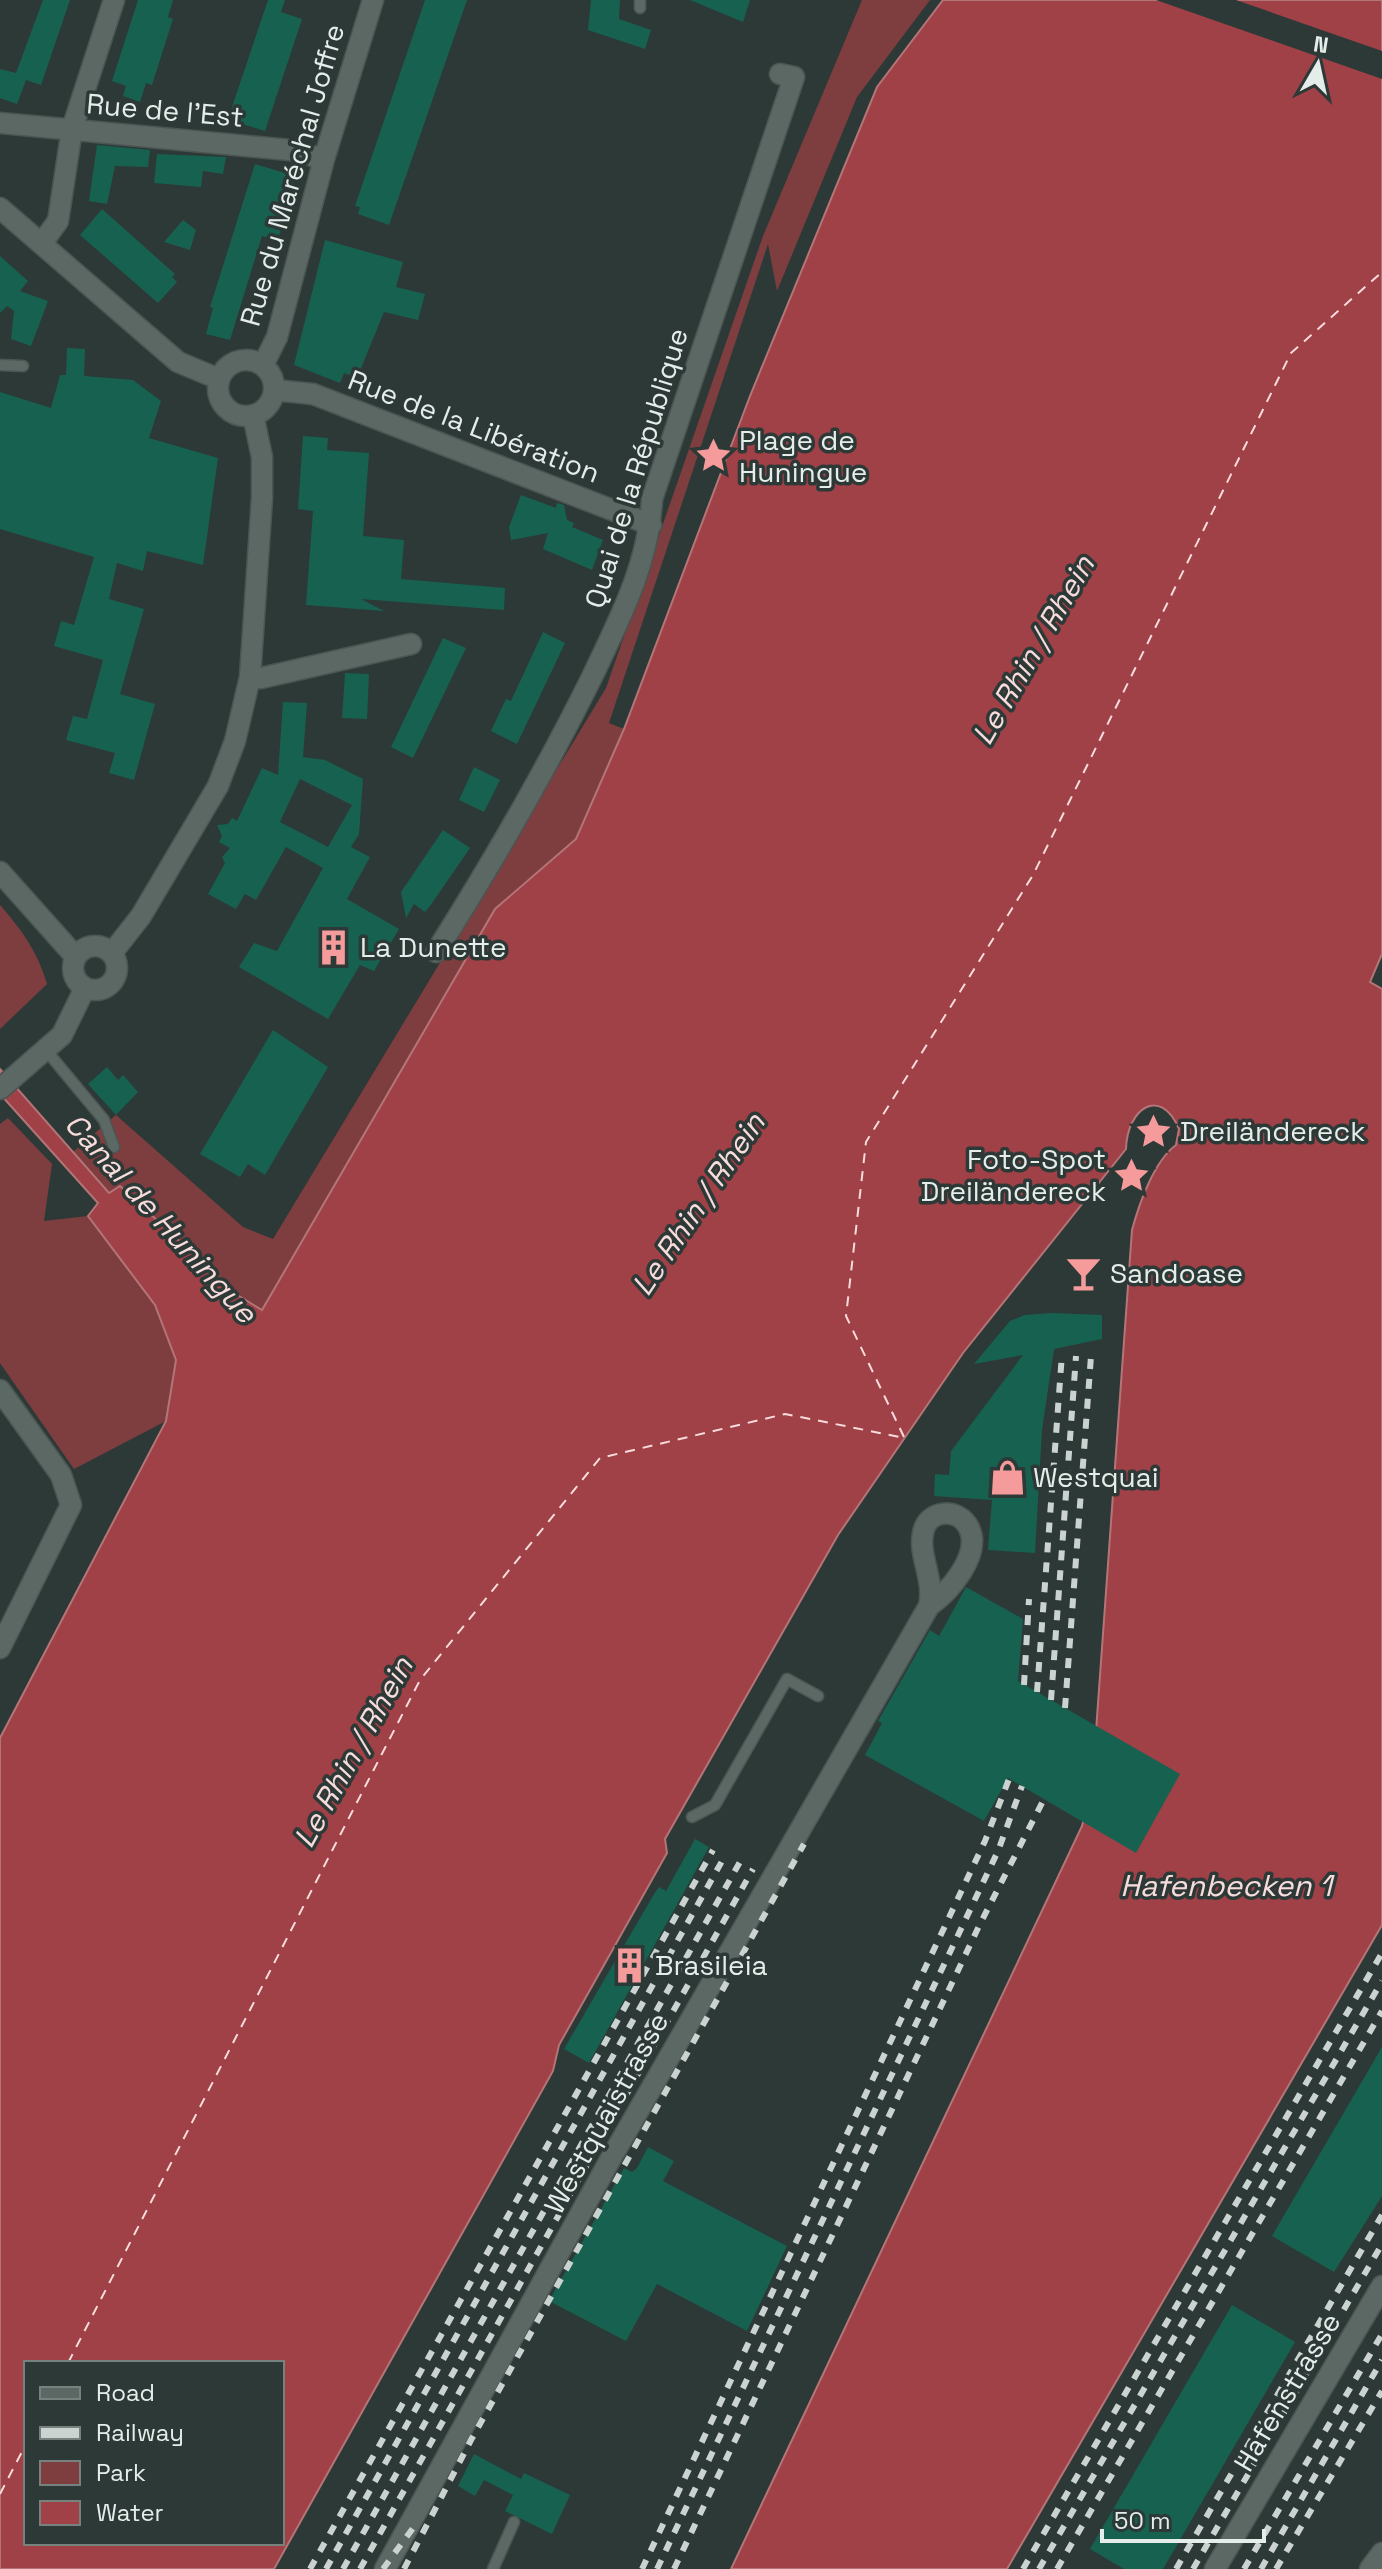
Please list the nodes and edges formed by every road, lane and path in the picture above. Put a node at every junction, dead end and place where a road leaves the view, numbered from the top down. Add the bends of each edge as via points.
1 (114, 0) edge
2 (373, 0) edge
3 (780, 74) dead end
4 (0, 123) edge
5 (72, 129) junction
6 (324, 159) junction
7 (0, 208) edge
8 (42, 243) junction
9 (0, 365) edge
10 (263, 365) junction
11 (23, 366) dead end
12 (219, 379) junction
13 (274, 390) junction
14 (253, 415) junction
15 (651, 525) junction
16 (411, 644) dead end
17 (250, 677) junction
18 (0, 872) edge
19 (436, 952) dead end
20 (112, 953) junction
21 (75, 956) junction
22 (85, 988) junction
23 (38, 1056) junction
24 (0, 1089) edge
25 (114, 1147) dead end
26 (0, 1390) edge
27 (929, 1606) dead end
28 (0, 1648) edge
29 (818, 1696) dead end
30 (692, 1817) dead end
31 (1382, 2286) edge
32 (514, 2522) dead end
33 (1382, 2553) edge
34 (385, 2569) edge
35 (493, 2569) edge
36 (1215, 2569) edge
37 (1370, 2569) edge

1 - 5 street
2 - 6 street, Rue du Maréchal Joffre
3 - 15 street, Quai de la République via 794,77 652,499
4 - 5 street, Rue de l'Est
5 - 6 street, Rue de l'Est via 290,150
5 - 8 street via 58,221
6 - 10 street, Rue du Maréchal Joffre via 277,337
7 - 8 street
8 - 12 street via 178,362
9 - 11 lane
10 - 12 street, Rue du Maréchal Joffre via 237,361
10 - 13 street, Rue du Maréchal Joffre
12 - 14 street via 223,403 236,414
13 - 14 street via 270,403
13 - 15 street, Rue de la Libération via 313,394
14 - 17 street via 262,457 262,498
15 - 19 street, Quai de la République via 626,607 572,717 507,840
16 - 17 street
17 - 20 street via 218,786 141,916
18 - 21 street
20 - 21 street via 93,945
20 - 22 street via 115,977 107,987
21 - 22 street via 75,979
22 - 23 street via 68,1025
23 - 24 street
23 - 25 lane via 104,1120
26 - 28 street via 61,1475 71,1505
27 - 34 street, Westquaistrasse via 610,2160
29 - 30 lane via 787,1679 715,1805
31 - 36 street, Hafenstrasse
32 - 35 lane
33 - 37 street

